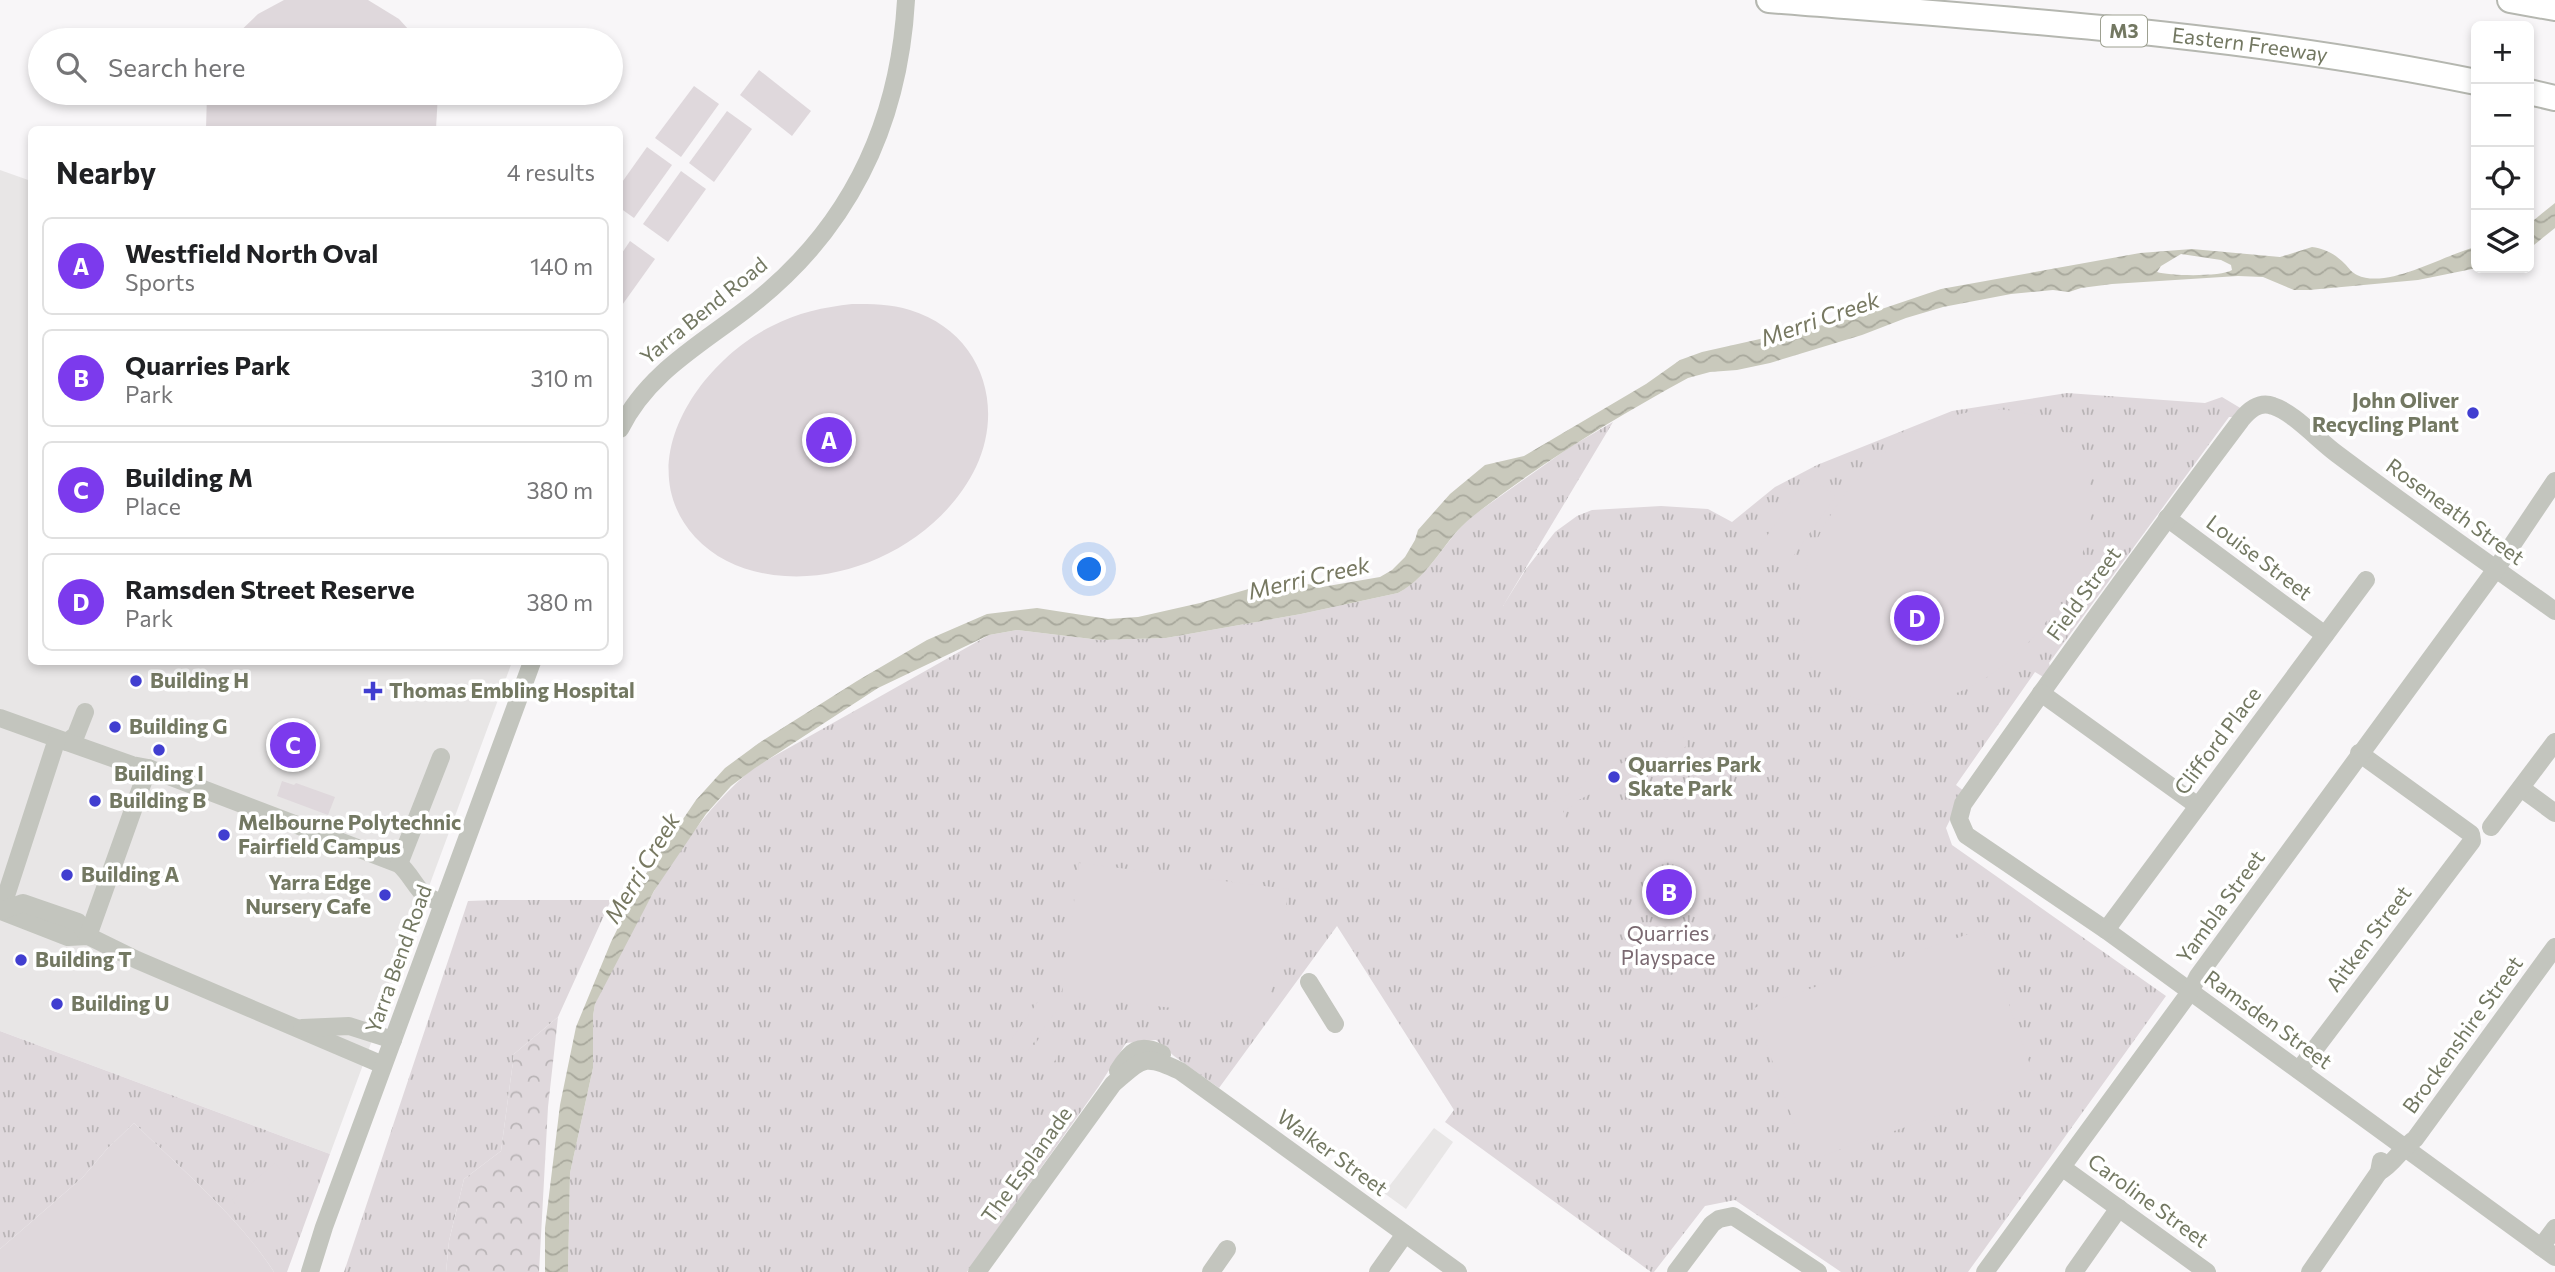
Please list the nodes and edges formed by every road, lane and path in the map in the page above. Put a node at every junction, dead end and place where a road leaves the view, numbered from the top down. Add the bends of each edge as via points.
1 (906, 0) edge
2 (1769, 0) edge
3 (2510, 0) edge
4 (2555, 8) edge
5 (2471, 81) edge
6 (2260, 405) joint
7 (623, 424) edge
8 (2555, 481) edge
9 (2167, 518) junction
10 (2496, 569) junction
11 (2366, 580) dead end
12 (2555, 611) edge
13 (2325, 635) junction
14 (531, 665) edge
15 (2041, 693) junction
16 (85, 712) dead end
17 (0, 718) edge
18 (62, 741) junction
19 (2555, 742) edge
20 (2359, 753) junction
21 (441, 757) dead end
22 (148, 768) junction
23 (2521, 788) junction
24 (2198, 806) junction
25 (2555, 813) edge
26 (1958, 818) joint
27 (2491, 827) dead end
28 (399, 864) junction
29 (443, 903) junction
30 (1, 911) edge
31 (2106, 930) junction
32 (88, 936) junction
33 (2555, 947) edge
34 (1309, 982) dead end
35 (2190, 992) junction
36 (1335, 1024) dead end
37 (298, 1028) junction
38 (393, 1040) junction
39 (1143, 1054) joint
40 (383, 1065) junction
41 (2299, 1070) junction
42 (2399, 1143) junction
43 (2063, 1168) junction
44 (2119, 1209) junction
45 (2555, 1228) edge
46 (1405, 1234) junction
47 (1227, 1249) dead end
48 (2548, 1252) edge
49 (310, 1272) edge
50 (977, 1272) edge
51 (1211, 1272) edge
52 (1378, 1272) edge
53 (1458, 1272) edge
54 (1676, 1272) edge
55 (1818, 1272) edge
56 (1985, 1272) edge
57 (2074, 1272) edge
58 (2207, 1272) edge
59 (2310, 1272) edge

1 - 7 street, Yarra Bend Road via 895,83 878,136 829,227 766,294 659,374
2 - 5 highway, Eastern Freeway / M3 via 2155,34 2309,53
3 - 4 highway
6 - 9 street, Field Street via 2241,420
6 - 10 street, Roseneath Street via 2285,412 2330,450
8 - 10 street, Yambla Street
9 - 13 street, Louise Street
9 - 15 street, Field Street
10 - 12 street, Roseneath Street
10 - 20 street, Yambla Street
11 - 13 street, Clifford Place
13 - 24 street, Clifford Place
14 - 29 street, Yarra Bend Road
15 - 24 street
15 - 26 street, Field Street via 1963,804
16 - 18 street via 76,735
17 - 18 street
18 - 22 street
18 - 30 street
19 - 23 street
20 - 35 street, Yambla Street
20 - 41 street, Aitken Street via 2471,834 2472,841
21 - 28 street
22 - 28 street
22 - 32 street
23 - 25 street
23 - 27 street
24 - 31 street, Clifford Place
26 - 31 street, Ramsden Street via 1966,835
28 - 29 street via 425,896
29 - 38 street, Yarra Bend Road
30 - 32 street via 23,903 78,922
31 - 35 street, Ramsden Street
32 - 37 street
33 - 42 street, Brockenshire Street via 2415,1139
34 - 36 street
35 - 41 street, Ramsden Street
35 - 43 street, Yambla Street
37 - 38 street via 349,1026
37 - 40 street
38 - 40 street, Yarra Bend Road
39 - 46 street, Walker Street via 1160,1053
39 - 50 street, The Esplanade via 1127,1056 1113,1084
40 - 49 street, Yarra Bend Road
41 - 42 street, Ramsden Street
42 - 48 street, Ramsden Street
42 - 59 street, Brockenshire Street via 2391,1164 2379,1172
43 - 44 street, Caroline Street
43 - 56 street, Yambla Street
44 - 57 street
44 - 58 street, Caroline Street
45 - 48 street
46 - 52 street
46 - 53 street, Walker Street
47 - 51 street
54 - 55 street via 1712,1224 1733,1216

